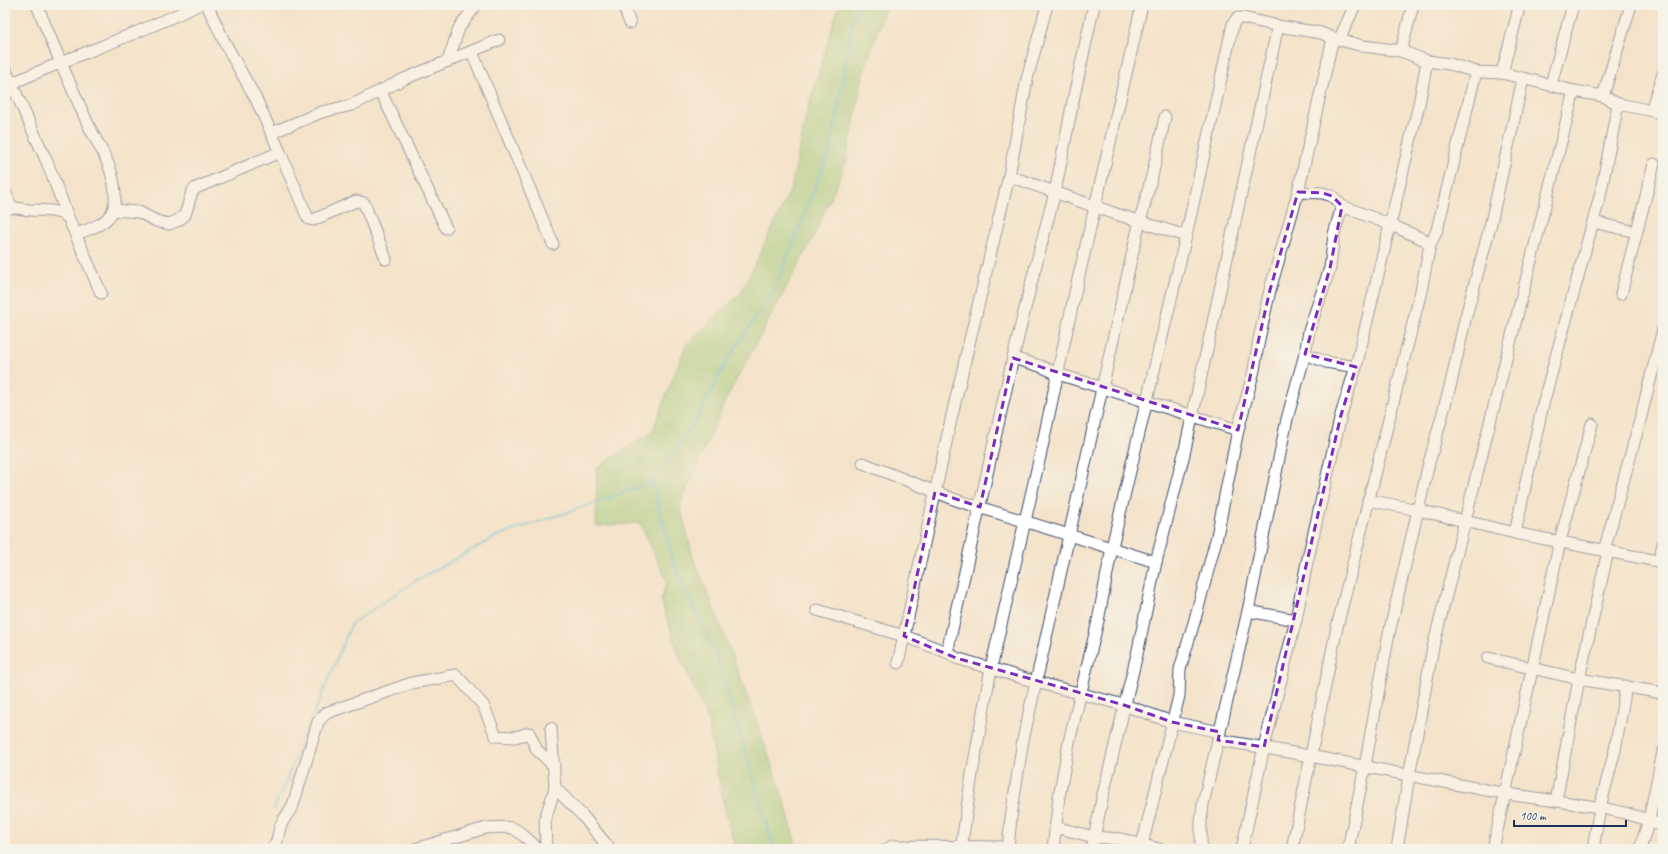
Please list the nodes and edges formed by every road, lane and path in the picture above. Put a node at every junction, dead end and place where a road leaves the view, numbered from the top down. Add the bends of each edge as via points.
1 (38, 5) edge
2 (198, 5) edge
3 (207, 5) edge
4 (476, 5) edge
5 (623, 5) edge
6 (1047, 5) edge
7 (1094, 5) edge
8 (1142, 5) edge
9 (1355, 5) edge
10 (1413, 5) edge
11 (1573, 5) edge
12 (1631, 5) edge
13 (1519, 8) dead end
14 (630, 23) dead end
15 (1278, 26) junction
16 (1336, 39) junction
17 (499, 40) dead end
18 (1401, 51) junction
19 (472, 52) junction
20 (448, 61) junction
21 (1427, 61) junction
22 (60, 62) junction
23 (5, 69) edge
24 (1476, 72) junction
25 (1502, 73) junction
26 (1663, 74) edge
27 (1523, 79) junction
28 (8, 84) edge
29 (1551, 84) junction
30 (1574, 91) junction
31 (381, 92) junction
32 (1603, 96) junction
33 (1618, 104) junction
34 (1651, 110) junction
35 (1663, 113) edge
36 (1165, 117) dead end
37 (271, 132) junction
38 (280, 152) junction
39 (1654, 164) dead end
40 (1009, 176) junction
41 (58, 191) junction
42 (5, 192) edge
43 (1056, 192) junction
44 (1298, 192) junction
45 (1342, 206) junction
46 (1096, 207) junction
47 (8, 208) edge
48 (44, 210) junction
49 (113, 210) junction
50 (68, 217) junction
51 (1141, 222) junction
52 (1593, 222) junction
53 (1389, 224) junction
54 (446, 228) dead end
55 (1636, 232) junction
56 (76, 234) junction
57 (1186, 236) junction
58 (553, 244) dead end
59 (1430, 245) junction
60 (386, 259) dead end
61 (101, 292) dead end
62 (1621, 294) dead end
63 (1663, 329) edge
64 (1304, 354) junction
65 (1013, 358) junction
66 (1356, 367) junction
67 (1058, 374) junction
68 (1102, 387) junction
69 (1148, 402) junction
70 (1191, 417) junction
71 (1592, 424) dead end
72 (1238, 430) junction
73 (863, 463) dead end
74 (935, 492) junction
75 (1368, 500) junction
76 (980, 507) junction
77 (1418, 510) junction
78 (1025, 522) junction
79 (1465, 522) junction
80 (1515, 533) junction
81 (1069, 534) junction
82 (1560, 541) junction
83 (1663, 544) edge
84 (1112, 547) junction
85 (1606, 551) junction
86 (1156, 562) junction
87 (1661, 562) edge
88 (817, 610) dead end
89 (1248, 612) junction
90 (1296, 620) junction
91 (904, 636) junction
92 (949, 653) junction
93 (1488, 658) dead end
94 (898, 663) dead end
95 (991, 668) junction
96 (1533, 669) junction
97 (1579, 679) junction
98 (1036, 682) junction
99 (1626, 686) junction
100 (1663, 693) edge
101 (1080, 694) junction
102 (1124, 705) junction
103 (1172, 722) junction
104 (551, 728) dead end
105 (1219, 736) junction
106 (1264, 747) junction
107 (1663, 752) edge
108 (1311, 756) junction
109 (554, 766) junction
110 (1365, 766) junction
111 (1409, 776) junction
112 (555, 788) junction
113 (1505, 794) junction
114 (1556, 801) junction
115 (1600, 807) junction
116 (1649, 820) junction
117 (1663, 826) edge
118 (1055, 827) junction
119 (1094, 837) junction
120 (1141, 846) edge
121 (961, 848) edge
122 (1008, 848) edge
123 (272, 849) edge
124 (415, 849) edge
125 (537, 849) edge
126 (546, 849) edge
127 (610, 849) edge
128 (887, 849) edge
129 (1053, 849) edge
130 (1092, 849) edge
131 (1159, 849) edge
132 (1201, 849) edge
133 (1242, 849) edge
134 (1292, 849) edge
135 (1348, 849) edge
136 (1397, 849) edge
137 (1493, 849) edge
138 (1593, 849) edge
139 (1640, 849) edge

1 - 22 street
2 - 22 street via 108,45
3 - 37 street
4 - 20 street via 459,28
5 - 14 street
6 - 40 street via 1027,79
7 - 43 street
8 - 46 street
9 - 16 street
10 - 18 street
11 - 29 street
12 - 32 street
13 - 25 street
15 - 16 street via 1321,33
15 - 57 street via 1243,18 1238,18 1233,24
15 - 70 street
16 - 18 street
16 - 44 street
17 - 19 street
18 - 21 street
19 - 20 street
19 - 58 street
20 - 31 street via 404,79
21 - 24 street via 1450,64
21 - 53 street
22 - 28 street
22 - 49 street via 110,168 115,200
23 - 28 street
24 - 25 street
24 - 59 street via 1437,230
25 - 27 street
26 - 34 street
27 - 29 street
27 - 77 street via 1490,227
28 - 41 street
29 - 30 street
30 - 32 street
30 - 79 street
31 - 37 street via 352,105 322,112
31 - 54 street
32 - 33 street
33 - 34 street
33 - 52 street
34 - 35 street
36 - 51 street
37 - 38 street
38 - 49 street via 196,188 192,192 185,215 177,221 166,224 139,212
38 - 60 street via 309,219 313,220 356,201 364,203
39 - 55 street
40 - 43 street
40 - 74 street
41 - 48 street via 52,204
41 - 50 street
42 - 47 street
43 - 46 street
43 - 65 street
44 - 45 street via 1323,193 1332,196
44 - 72 street via 1270,290 1254,370
45 - 53 street
45 - 64 street via 1334,234 1330,268 1315,310
46 - 51 street
46 - 67 street
47 - 48 street
48 - 50 street via 59,212
49 - 56 street via 105,221
50 - 56 street
51 - 57 street
51 - 68 street
52 - 55 street
52 - 80 street via 1543,404
53 - 59 street via 1425,240
53 - 66 street
55 - 62 street
56 - 61 street
57 - 69 street
59 - 75 street via 1421,291
63 - 85 street
64 - 66 street via 1337,365
64 - 89 street via 1287,419
65 - 67 street
65 - 76 street
66 - 90 street via 1341,415
67 - 68 street
67 - 78 street
68 - 69 street
68 - 81 street
69 - 70 street
69 - 84 street
70 - 72 street
70 - 86 street
71 - 82 street
72 - 103 street via 1217,536 1180,669 1179,696
73 - 74 street
74 - 76 street
74 - 91 street
75 - 77 street
75 - 108 street via 1337,627
76 - 78 street
76 - 92 street via 949,643
77 - 79 street
77 - 110 street via 1388,638
78 - 81 street
78 - 95 street
79 - 80 street
79 - 111 street via 1434,647
80 - 82 street
81 - 84 street
81 - 98 street
82 - 85 street
82 - 96 street
83 - 87 street
84 - 86 street
84 - 101 street via 1098,621
85 - 87 street
85 - 97 street
86 - 102 street
88 - 91 street
89 - 90 street
89 - 105 street
90 - 106 street
91 - 92 street
91 - 94 street
92 - 95 street via 956,658
93 - 96 street
95 - 98 street
95 - 121 street
96 - 97 street
96 - 113 street
97 - 99 street
97 - 114 street
98 - 101 street
98 - 122 street via 1023,740
99 - 100 street
99 - 115 street
101 - 102 street
101 - 118 street
102 - 103 street
102 - 119 street
103 - 105 street
103 - 120 street
104 - 109 street
105 - 106 street
105 - 132 street via 1203,804
106 - 108 street
106 - 133 street
107 - 116 street
108 - 110 street
108 - 134 street
109 - 112 street
109 - 123 street via 537,750 529,733 515,737 496,736 483,705 456,676 412,683 373,698 342,706 322,717 293,805 286,814 277,843
110 - 111 street
110 - 135 street
111 - 113 street
111 - 136 street
112 - 126 street via 545,819
112 - 127 street
113 - 114 street
113 - 137 street
114 - 115 street
115 - 116 street
115 - 138 street
116 - 117 street
116 - 139 street
118 - 119 street
118 - 129 street
119 - 120 street via 1121,839
119 - 130 street
120 - 131 street
121 - 122 street
121 - 128 street via 892,846
124 - 125 street via 486,828 512,828

